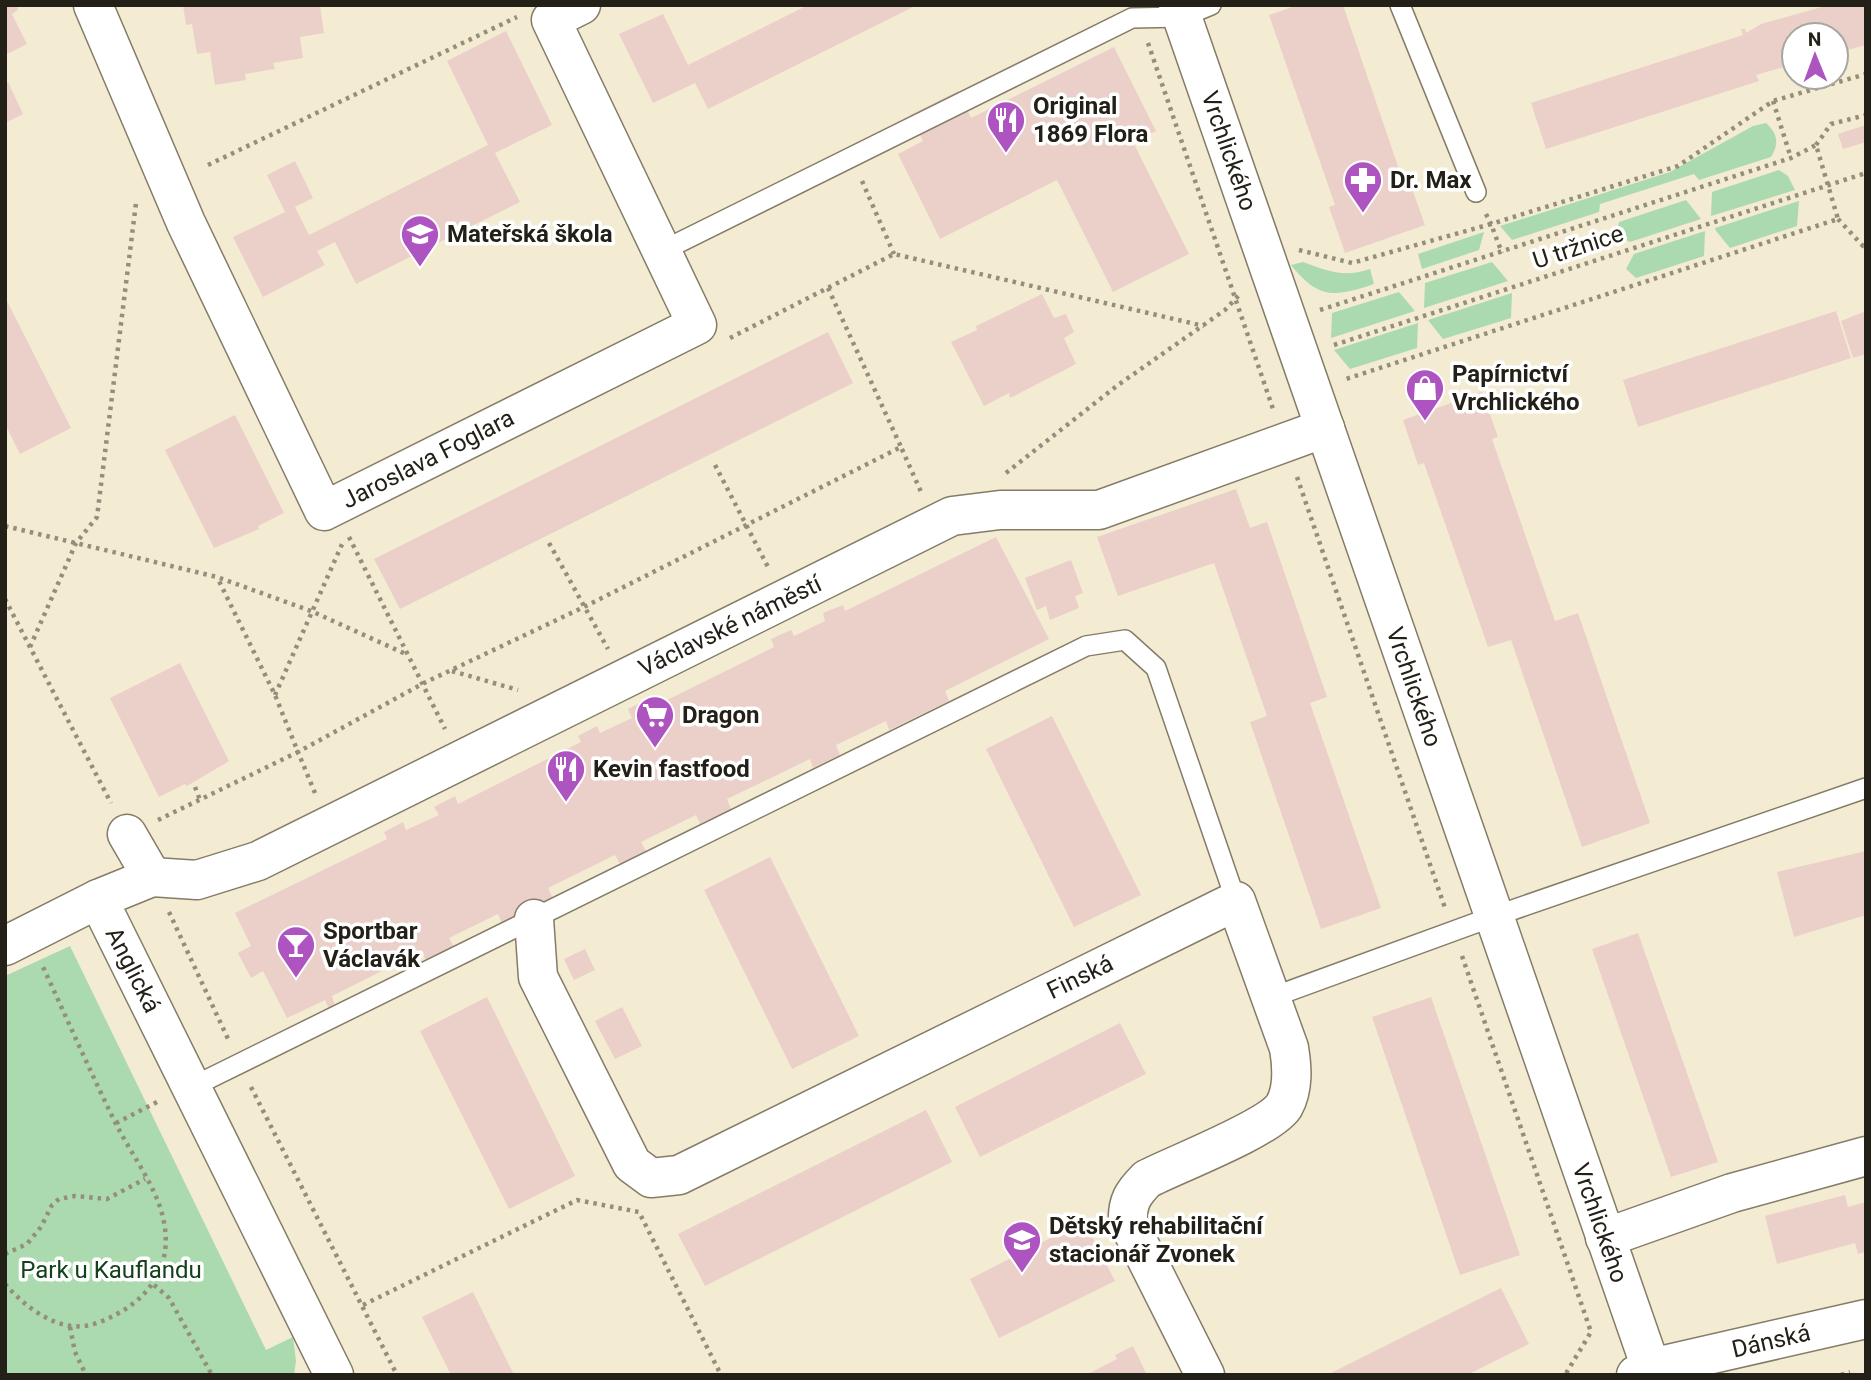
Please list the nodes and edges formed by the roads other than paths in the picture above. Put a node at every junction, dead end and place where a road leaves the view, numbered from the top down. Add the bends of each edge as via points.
1 (93, 5) edge
2 (581, 5) edge
3 (1400, 5) edge
4 (1190, 9) edge
5 (1476, 192) road end
6 (662, 251) junction
7 (1325, 428) junction
8 (1866, 788) edge
9 (127, 834) road end
10 (152, 877) junction
11 (98, 899) junction
12 (1236, 901) junction
13 (1492, 917) junction
14 (534, 919) junction
15 (16, 940) edge
16 (1270, 998) junction
17 (192, 1087) junction
18 (1866, 1156) edge
19 (1605, 1238) junction
20 (1866, 1319) edge
21 (1643, 1371) edge
22 (334, 1375) edge
23 (1205, 1375) edge

1 - 6 street, Jaroslava Foglara via 186,223 324,511 697,325
2 - 6 street, Jaroslava Foglara via 551,20
3 - 5 lane
4 - 6 lane via 1132,18
4 - 7 street, Vrchlického
7 - 10 street, Václavské náměstí via 1099,510 1000,510 952,516 258,861 197,880
7 - 13 street, Vrchlického
8 - 13 lane
9 - 10 street
10 - 11 street, Anglická
11 - 15 street
11 - 17 street, Anglická
12 - 14 street, Finská via 679,1175 651,1178 632,1164 538,977
12 - 14 lane via 1156,668 1125,640 1086,646
12 - 16 street
13 - 16 lane
13 - 19 street, Vrchlického
14 - 17 lane
16 - 23 street via 1292,1069 1283,1106 1267,1122 1147,1179 1127,1205 1128,1222
17 - 22 street, Anglická
18 - 19 street via 1732,1193
19 - 21 street, Vrchlického
20 - 21 street, Dánská

